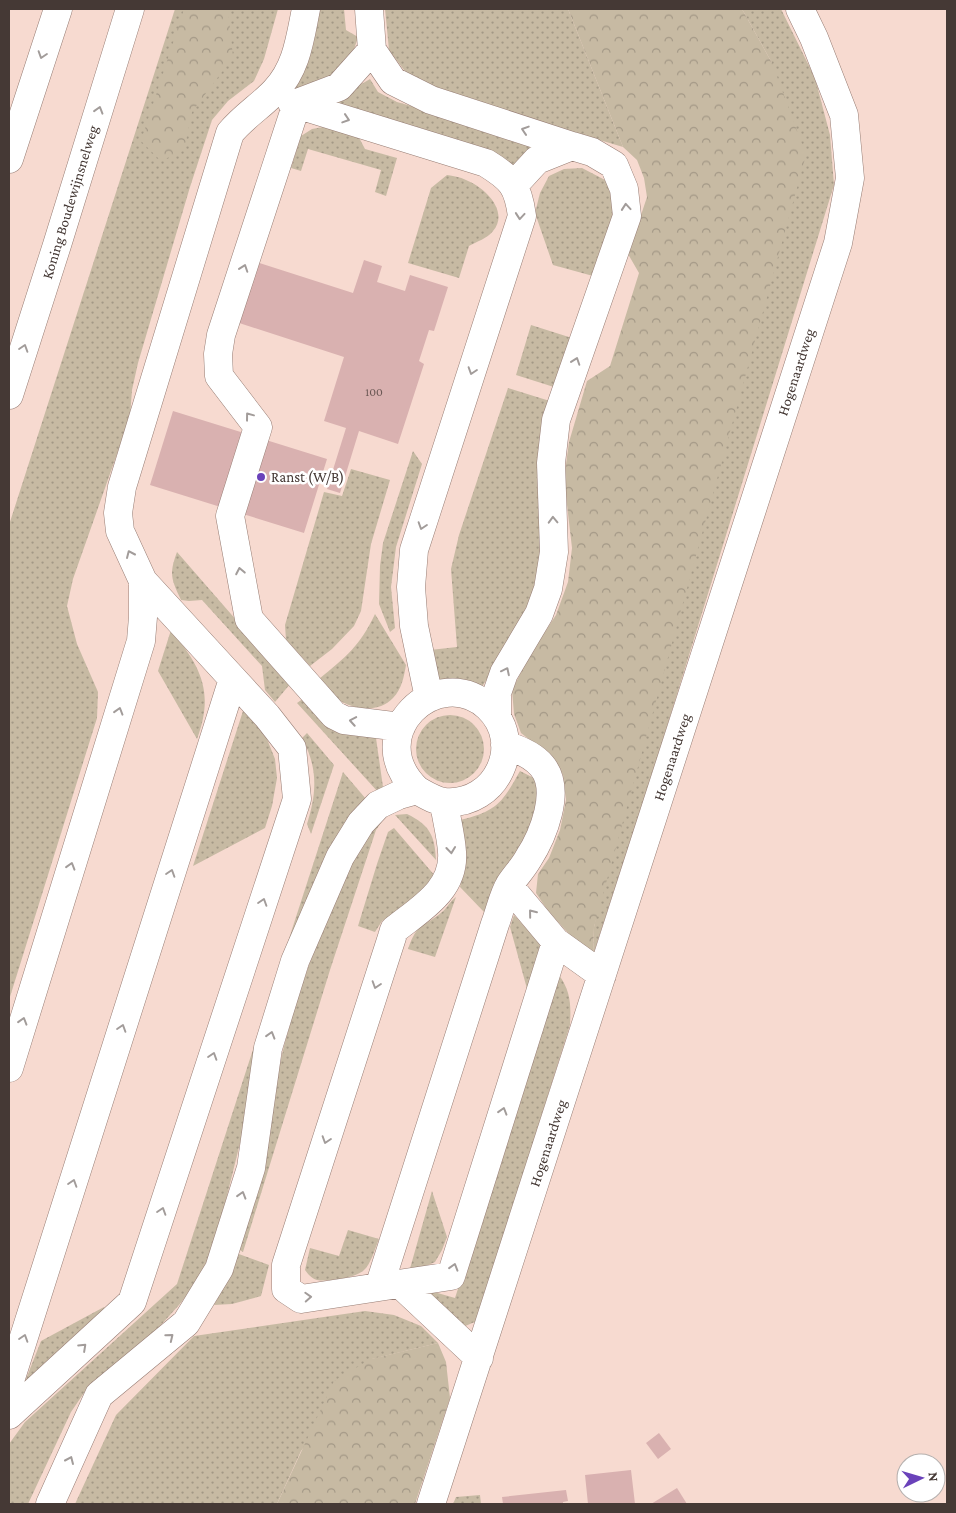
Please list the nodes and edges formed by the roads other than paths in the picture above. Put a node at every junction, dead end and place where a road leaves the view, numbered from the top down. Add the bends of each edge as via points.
1 (58, 9) edge
2 (130, 9) edge
3 (306, 9) edge
4 (369, 9) edge
5 (800, 9) edge
6 (372, 50) junction
7 (265, 100) junction
8 (297, 103) junction
9 (572, 146) junction
10 (9, 159) edge
11 (514, 185) junction
12 (9, 395) edge
13 (142, 581) junction
14 (233, 679) junction
15 (429, 698) junction
16 (497, 718) junction
17 (401, 727) junction
18 (505, 745) junction
19 (418, 790) junction
20 (444, 802) junction
21 (509, 886) junction
22 (556, 942) junction
23 (602, 975) junction
24 (9, 1068) edge
25 (389, 1286) junction
26 (479, 1358) junction
27 (9, 1384) edge
28 (9, 1416) edge
29 (50, 1504) edge
30 (432, 1504) edge

1 -> 10 main road
12 -> 2 main road, Koning Boudewijnsnelweg
3 - 7 main road via 296,56 277,89
4 - 6 main road
5 - 23 main road, Hogenaardweg via 844,115 850,178 838,244
6 - 8 main road via 339,87
9 -> 6 main road via 431,100 392,81
7 - 8 main road
13 -> 7 main road via 120,531 118,513 122,487 230,133
8 -> 11 main road via 486,163
17 -> 8 main road via 344,720 334,715 249,618 230,516 258,427 219,376 221,335
9 - 11 main road via 537,160
16 -> 9 main road via 497,694 504,673 539,614 548,589 554,552 551,463 556,420 627,216 624,189 614,165 592,152
11 -> 15 main road via 522,216 414,550 411,587 414,626
13 - 14 main road
24 -> 13 main road via 141,641
27 -> 14 main road
28 -> 14 main road via 132,1302 297,799 292,748
15 - 16 main road via 453,693 466,695 488,707
15 - 17 main road via 412,710
16 - 18 main road
17 - 19 main road via 398,761 409,782
18 - 20 main road via 500,772 492,783 471,798
18 - 21 main road via 520,750 542,766 550,782 548,816 540,837
19 - 20 main road
29 -> 19 main road via 99,1395 186,1323 219,1269 250,1168 268,1048 295,961 340,857 361,824 378,805
20 -> 25 main road via 452,853 448,880 441,890 394,930 286,1265 286,1289 302,1299
22 -> 21 main road
21 - 25 main road
22 - 23 main road
25 -> 22 main road via 451,1276
23 - 26 main road, Hogenaardweg
25 - 26 main road
26 - 30 main road, Hogenaardweg

